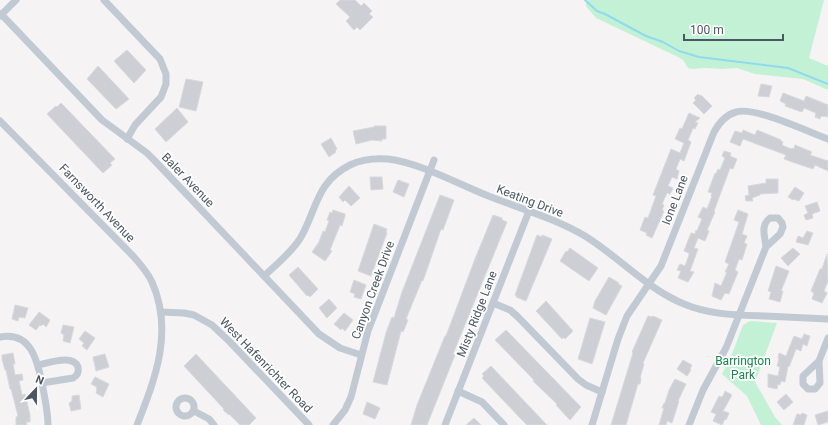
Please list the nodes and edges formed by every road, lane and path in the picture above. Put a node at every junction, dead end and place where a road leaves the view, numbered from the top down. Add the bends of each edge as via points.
1 (16, 0) edge
2 (104, 0) edge
3 (1, 15) edge
4 (0, 121) edge
5 (127, 139) junction
6 (828, 139) edge
7 (434, 160) dead end
8 (430, 172) junction
9 (529, 211) junction
10 (766, 247) dead end
11 (264, 276) junction
12 (649, 283) junction
13 (493, 303) junction
14 (160, 312) junction
15 (739, 315) junction
16 (828, 319) edge
17 (0, 337) edge
18 (828, 338) edge
19 (361, 355) junction
20 (819, 361) dead end
21 (38, 365) junction
22 (42, 383) junction
23 (458, 391) junction
24 (602, 392) junction
25 (194, 411) dead end
26 (48, 425) edge
27 (136, 425) edge
28 (214, 425) edge
29 (309, 425) edge
30 (333, 425) edge
31 (445, 425) edge
32 (504, 425) edge
33 (592, 425) edge
34 (689, 425) edge

1 - 3 street
2 - 5 street via 160,59 166,74 166,84 161,97 135,125
3 - 5 street, Baler Avenue via 102,120
4 - 14 street, Farnsworth Avenue via 134,257 153,282
5 - 11 street, Baler Avenue via 155,161
6 - 12 street, Ione Lane via 754,111 736,112 723,119 714,132 664,258
7 - 8 street, Canyon Creek Drive
8 - 9 street, Keating Drive
8 - 11 street, Keating Drive via 402,162 375,158 361,160 340,171 330,179 315,202 295,246
8 - 19 street, Canyon Creek Drive
9 - 12 street, Keating Drive via 595,242
9 - 13 street, Misty Ridge Lane
10 - 15 street
11 - 19 street, Baler Avenue via 326,340
12 - 15 street, Keating Drive via 674,300 695,308
12 - 24 street, Ione Lane via 626,316
13 - 23 street, Misty Ridge Lane
13 - 24 street via 510,310 578,379
14 - 27 street, Farnsworth Avenue via 162,338 158,364
14 - 29 street, West Hafenrichter Road via 194,315 212,325
15 - 16 street, Keating Drive
15 - 34 street
17 - 21 street via 13,337 28,345
18 - 20 street
19 - 30 street, Canyon Creek Drive via 351,396 345,410
21 - 22 street
21 - 22 street via 66,360 74,362 78,367 76,377
22 - 26 street
23 - 31 street, Misty Ridge Lane
23 - 32 street via 482,402
24 - 33 street, Ione Lane
25 - 28 street via 209,419

